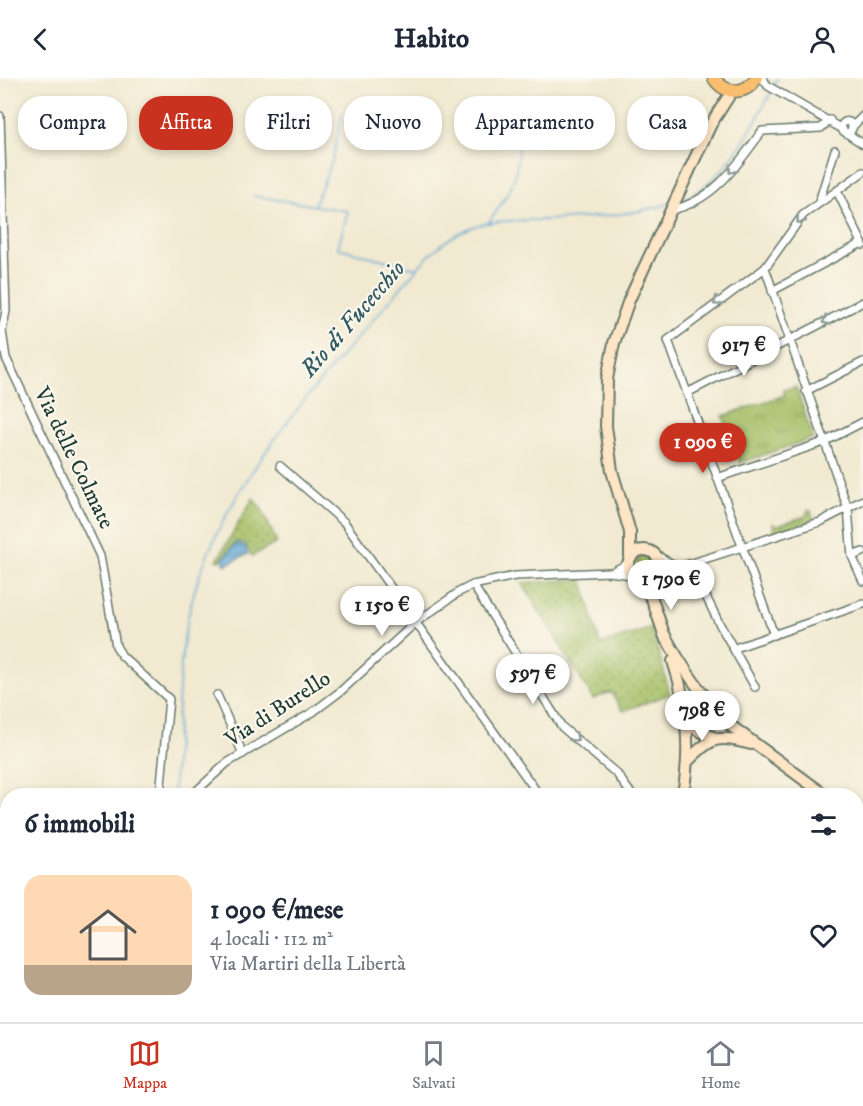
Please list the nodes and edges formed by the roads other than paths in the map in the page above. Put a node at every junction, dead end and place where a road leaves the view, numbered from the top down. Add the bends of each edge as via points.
1 (756, 78) edge
2 (762, 78) edge
3 (716, 81) edge
4 (768, 86) junction
5 (746, 89) junction
6 (732, 91) junction
7 (0, 116) edge
8 (862, 116) edge
9 (830, 120) junction
10 (711, 124) junction
11 (850, 124) junction
12 (843, 130) junction
13 (861, 143) edge
14 (835, 150) dead end
15 (863, 172) edge
16 (837, 191) junction
17 (819, 202) junction
18 (670, 212) junction
19 (862, 244) edge
20 (765, 268) junction
21 (772, 291) junction
22 (863, 302) edge
23 (789, 340) junction
24 (863, 362) edge
25 (806, 391) junction
26 (687, 393) junction
27 (863, 422) edge
28 (824, 442) junction
29 (280, 466) dead end
30 (717, 478) junction
31 (863, 500) edge
32 (848, 509) junction
33 (630, 532) junction
34 (742, 547) junction
35 (650, 552) junction
36 (863, 552) edge
37 (852, 556) junction
38 (629, 561) junction
39 (690, 564) junction
40 (679, 566) junction
41 (609, 572) junction
42 (656, 576) junction
43 (635, 578) junction
44 (863, 581) edge
45 (473, 585) junction
46 (652, 599) junction
47 (863, 604) edge
48 (415, 623) junction
49 (664, 634) junction
50 (774, 636) junction
51 (735, 648) junction
52 (755, 687) dead end
53 (217, 695) dead end
54 (718, 713) junction
55 (687, 725) junction
56 (716, 738) junction
57 (756, 745) junction
58 (243, 754) junction
59 (689, 760) junction
60 (161, 788) edge
61 (200, 788) edge
62 (534, 788) edge
63 (627, 788) edge
64 (684, 788) edge
65 (815, 788) edge

1 - 5 main road
2 - 4 street
3 - 6 main road
3 - 10 main road via 719,98
4 - 5 street
4 - 9 street
5 - 6 main road
6 - 10 main road
7 - 60 street, Via delle Colmate via 6,311 2,331 6,357 100,556 116,646 169,699
8 - 11 street
9 - 11 street
9 - 12 street
9 -> 18 street via 821,128 762,131 721,184 689,205
10 - 18 main road
11 - 12 street via 842,124
11 - 13 street
12 - 13 street
14 - 17 street
15 - 16 street
16 - 17 street
16 - 19 street
17 -> 20 street via 802,215
18 - 33 main road via 621,321 607,379 609,452
19 - 21 street
20 - 21 street
20 -> 26 street via 669,339
21 - 23 street
22 -> 23 street
23 - 25 street
23 - 26 street
24 - 25 street
25 - 28 street
26 - 30 street
27 - 28 street
28 - 30 street
28 - 32 street
29 - 48 street via 344,522
30 - 34 street
31 - 32 street
32 - 34 street via 818,523
32 - 37 street
33 - 35 main road
33 - 38 main road
34 - 39 street
34 - 50 street
35 - 38 main road via 636,552
35 - 40 street
35 - 42 main road via 659,562
36 - 37 street
37 - 44 street
38 - 41 street, Via di Burello
38 - 43 main road
39 - 40 street
39 - 51 street
40 - 42 street
41 - 43 street, Via di Burello
41 - 45 street, Via di Burello via 515,576
42 - 43 main road via 647,581
42 - 46 main road
43 - 46 main road
45 - 48 street, Via di Burello
45 -> 63 street via 562,727 617,774
46 - 49 main road
47 - 50 street
48 - 58 street, Via di Burello via 341,691
48 - 62 street
49 - 54 main road via 684,670
49 - 55 main road via 679,679
50 - 51 street
51 - 52 street
53 - 58 street
54 - 55 main road via 699,715
54 - 57 main road
55 - 56 main road
55 - 59 main road
56 - 57 main road
56 - 59 main road
57 - 65 main road
58 - 61 street, Via di Burello
59 - 64 main road

